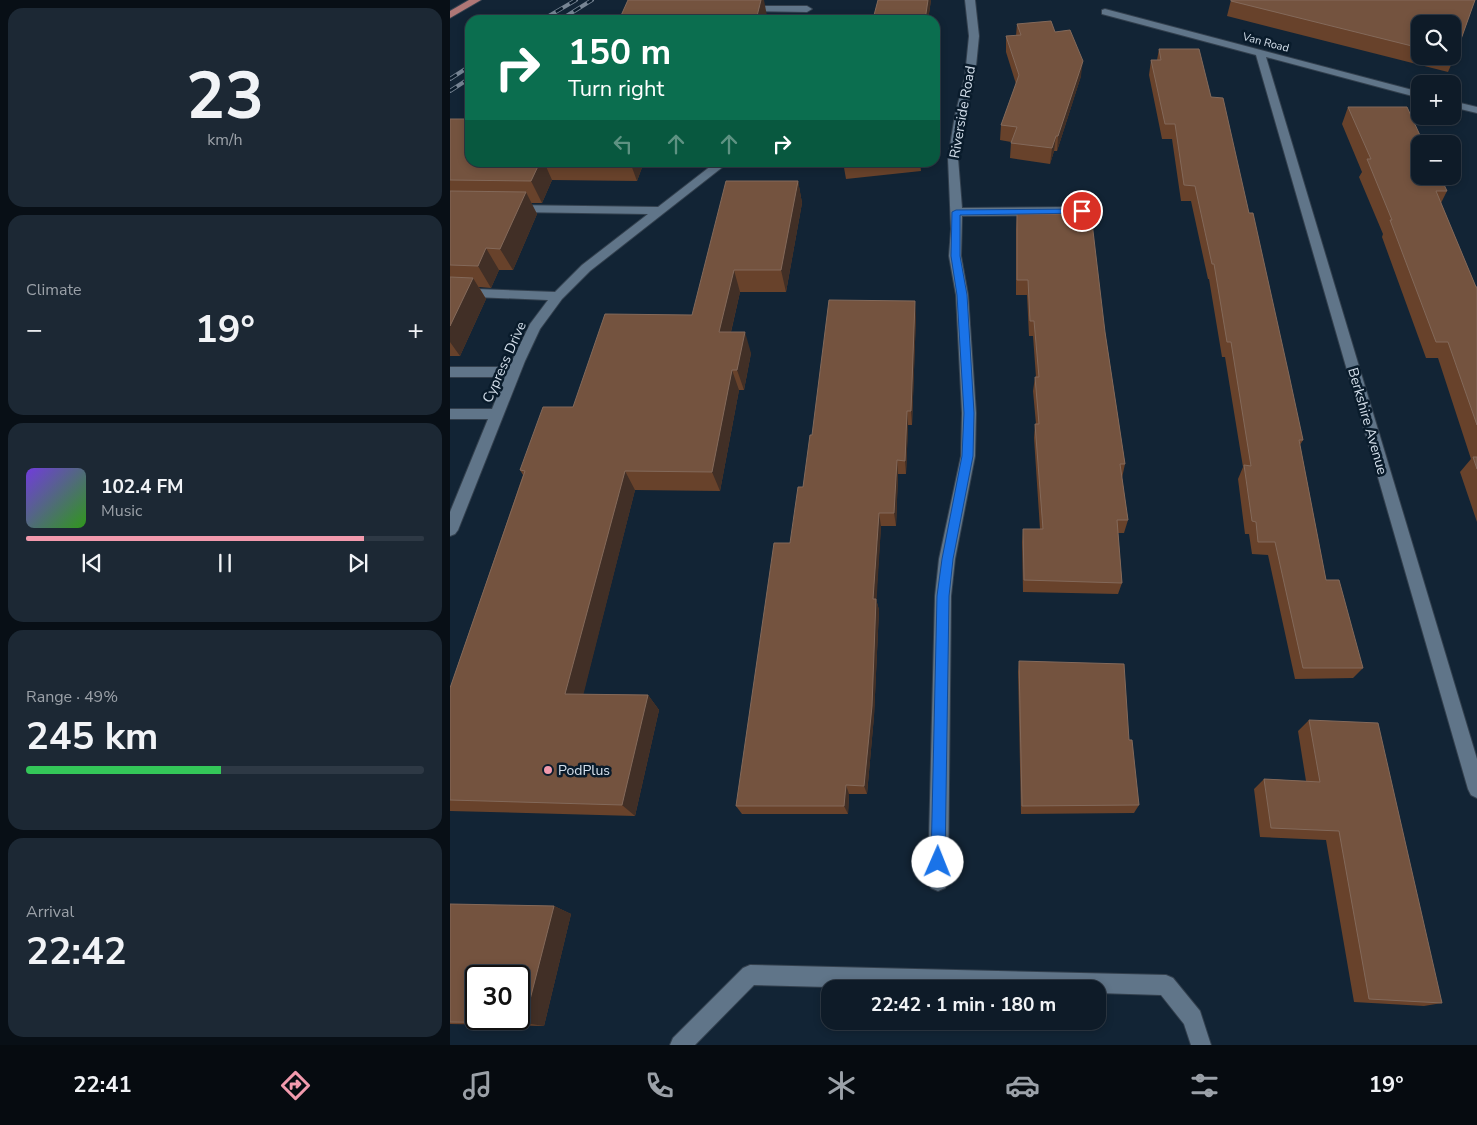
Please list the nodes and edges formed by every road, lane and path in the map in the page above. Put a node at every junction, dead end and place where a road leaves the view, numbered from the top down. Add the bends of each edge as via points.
1 (476, 0) edge
2 (970, 0) edge
3 (808, 5) edge
4 (738, 9) edge
5 (1105, 12) dead end
6 (450, 15) edge
7 (1260, 54) junction
8 (1411, 93) edge
9 (1461, 106) edge
10 (1477, 110) edge
11 (717, 167) edge
12 (498, 208) edge
13 (661, 210) junction
14 (1082, 211) dead end
15 (956, 212) junction
16 (450, 292) edge
17 (558, 296) junction
18 (450, 372) edge
19 (514, 372) junction
20 (450, 414) edge
21 (497, 414) junction
22 (450, 528) edge
23 (1477, 789) edge
24 (938, 882) dead end
25 (680, 1045) edge
26 (1201, 1045) edge

1 - 6 main road
2 - 15 street, Riverside Road via 974,36 972,56 953,158
3 - 4 street
5 - 7 street, Van Road
7 - 8 street, Van Road
7 - 23 street, Berkshire Avenue
9 - 10 street
11 - 13 street, Cypress Drive
12 - 13 street
13 - 17 street, Cypress Drive via 586,268
14 - 15 street
15 - 24 street, Riverside Road via 955,256 962,295 969,413 968,456 943,596
16 - 17 street
17 - 19 street, Cypress Drive via 535,327
18 - 19 street
19 - 21 street, Cypress Drive
20 - 21 street
21 - 22 street, Cypress Drive
25 - 26 street via 750,975 1166,985 1193,1018

